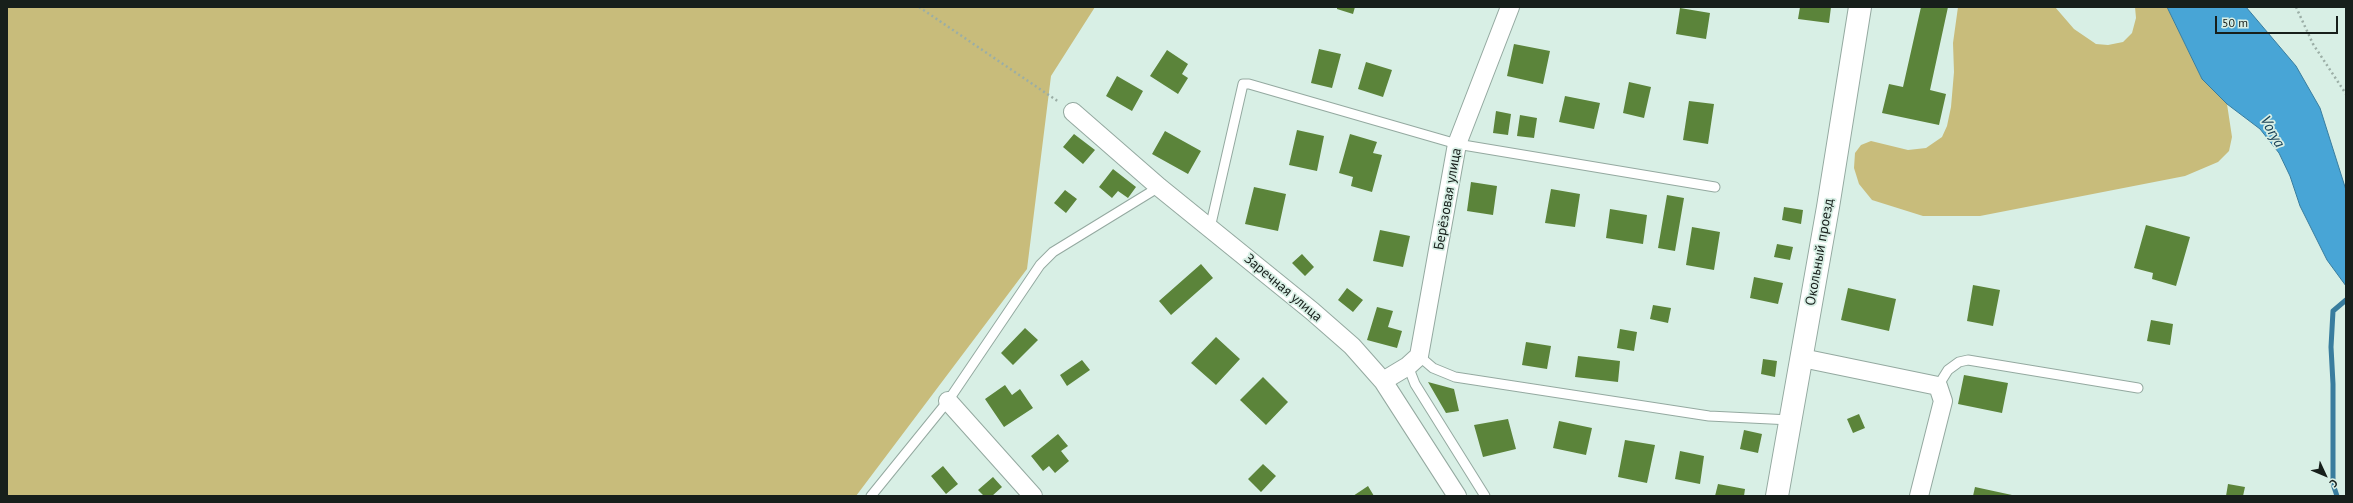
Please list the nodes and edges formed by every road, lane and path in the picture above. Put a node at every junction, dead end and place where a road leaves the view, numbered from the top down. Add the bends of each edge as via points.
1 (919, 7) edge
2 (1510, 7) edge
3 (1860, 7) edge
4 (2296, 7) edge
5 (2346, 94) edge
6 (1074, 112) joint
7 (1457, 144) junction
8 (1159, 187) junction
9 (1715, 187) dead end
10 (1210, 228) junction
11 (1802, 358) junction
12 (1414, 361) junction
13 (1383, 381) junction
14 (1938, 386) junction
15 (2138, 388) dead end
16 (948, 401) junction
17 (1791, 420) junction
18 (871, 496) edge
19 (1033, 496) edge
20 (1457, 496) edge
21 (1485, 496) edge
22 (1777, 496) edge
23 (1919, 496) edge

1 - 6 path
2 - 7 street, Берёзовая улица
3 - 11 street, Окольный проезд
4 - 5 path via 2313,44
6 - 8 street, Заречная улица
7 - 9 lane
7 - 10 lane via 1244,84
7 - 12 street, Берёзовая улица
8 - 10 street, Заречная улица
8 - 16 lane via 1053,252 1040,265
10 - 13 street, Заречная улица via 1352,346
11 - 14 street
11 - 17 street, Окольный проезд
12 - 13 street
12 - 17 lane via 1455,377 1709,416
12 - 21 lane via 1415,384
13 - 20 street, Заречная улица
14 - 15 lane via 1948,370 1959,362 1968,360
14 - 23 street via 1943,401
16 - 18 lane
16 - 19 street
17 - 22 street, Окольный проезд

